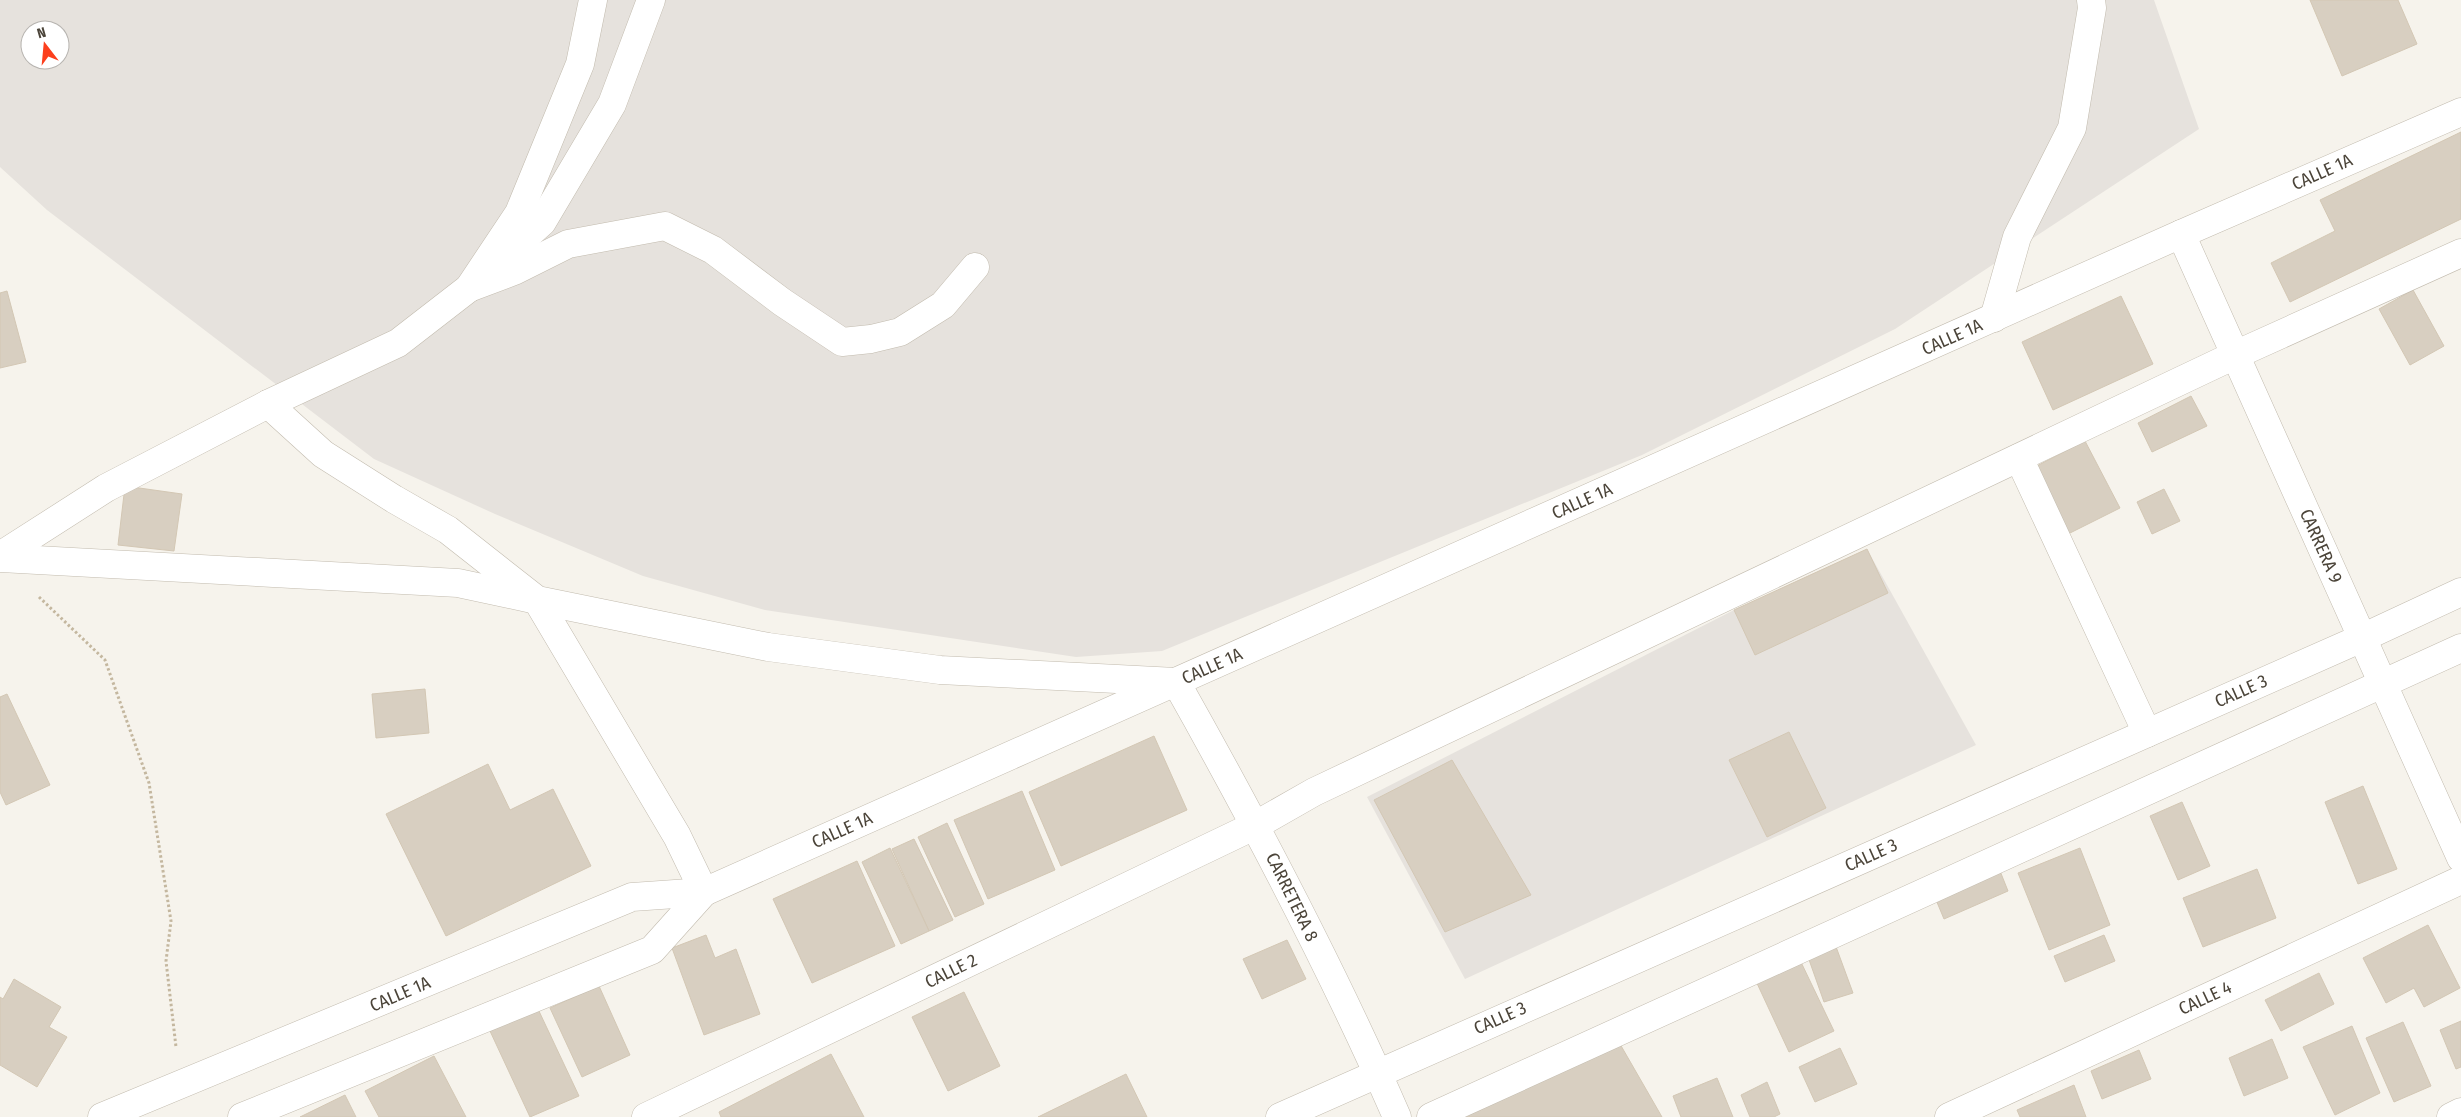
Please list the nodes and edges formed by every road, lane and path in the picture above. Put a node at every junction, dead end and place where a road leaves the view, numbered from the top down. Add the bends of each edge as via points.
1 (593, 0) edge
2 (651, 0) edge
3 (2090, 0) edge
4 (2461, 112) edge
5 (2181, 234) junction
6 (2461, 253) edge
7 (975, 267) dead end
8 (469, 288) junction
9 (1994, 318) junction
10 (2235, 355) junction
11 (268, 404) junction
12 (2019, 458) junction
13 (0, 557) edge
14 (2461, 592) edge
15 (35, 594) dead end
16 (537, 600) junction
17 (2362, 638) junction
18 (2461, 648) edge
19 (1176, 682) junction
20 (2383, 685) junction
21 (2147, 732) junction
22 (1256, 825) junction
23 (2461, 858) edge
24 (2461, 880) edge
25 (704, 892) junction
26 (1377, 1072) junction
27 (180, 1084) junction
28 (2461, 1112) edge
29 (102, 1117) edge
30 (242, 1117) edge
31 (646, 1117) edge
32 (1280, 1117) edge
33 (1397, 1117) edge
34 (1431, 1117) edge
35 (1949, 1117) edge
36 (2451, 1117) edge

1 - 8 street via 580,64 520,213
2 - 8 street via 612,104 542,222
3 - 9 street via 2092,8 2072,128 2017,237
4 - 5 street, CALLE 1A
5 - 9 street, CALLE 1A
5 - 10 street, CARRERA 9
6 - 10 street, CALLE 2
7 - 8 street via 943,305 900,332 871,340 842,342 713,250 665,226 568,244 514,271
8 - 11 street via 398,343
9 - 19 street, CALLE 1A
10 - 12 street, CALLE 2
10 - 17 street, CARRERA 9
11 - 13 street via 106,488
11 - 16 street via 323,454 448,530
12 - 21 street
12 - 22 street, CALLE 2 via 1314,792
13 - 16 street via 458,583
14 - 17 street, CALLE 3
15 - 27 path via 105,660 149,783 171,921 166,961
16 - 19 street via 768,647 940,670
16 - 25 street via 676,836
17 - 20 street, CARRERA 9
17 - 21 street, CALLE 3
18 - 20 street
19 - 22 street, CARRETERA 8
19 - 25 street, CALLE 1A
20 - 23 street, CARRERA 9
20 - 34 street
21 - 26 street, CALLE 3
22 - 26 street, CARRETERA 8
22 - 31 street, CALLE 2
24 - 35 street, CALLE 4
25 - 27 street, CALLE 1A via 632,898
25 - 30 street, CALLE 1A via 652,950
26 - 32 street, CALLE 3
26 - 33 street, CARRETERA 8
27 - 29 street, CALLE 1A
28 - 36 street

